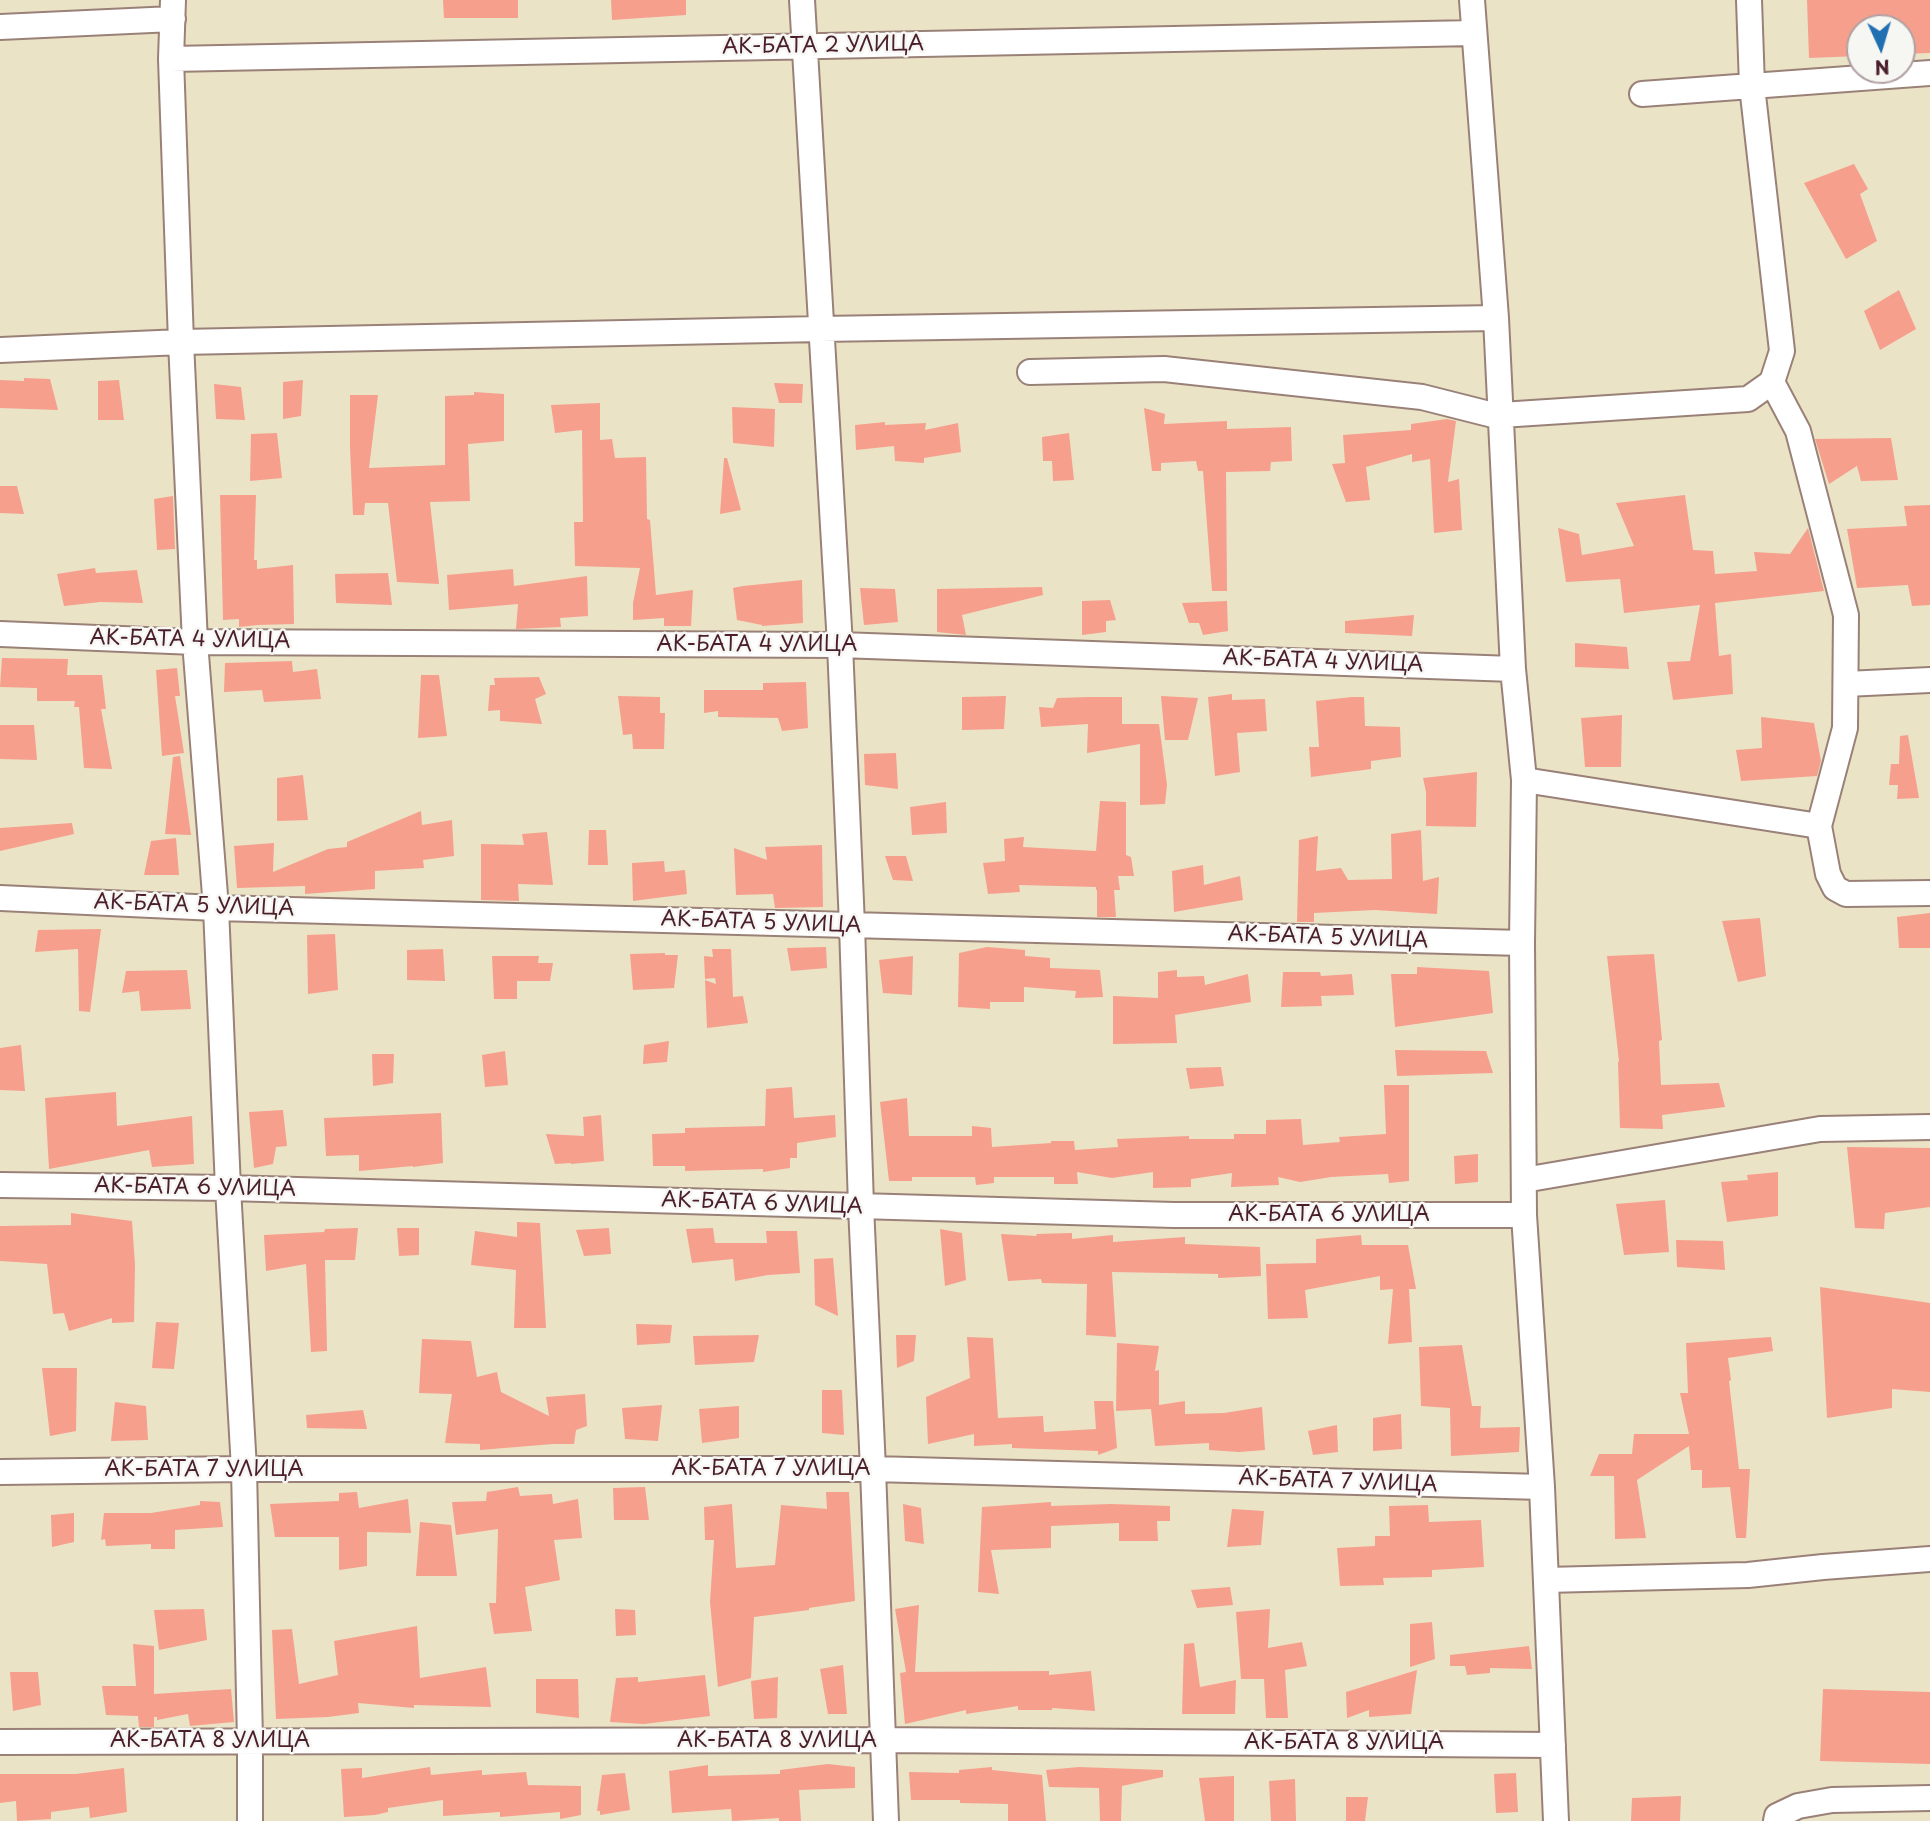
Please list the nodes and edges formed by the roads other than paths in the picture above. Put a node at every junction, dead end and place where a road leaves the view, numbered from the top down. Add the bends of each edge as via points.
1 (802, 0) edge
2 (1472, 0) edge
3 (1749, 0) edge
4 (173, 10) edge
5 (0, 27) edge
6 (1474, 33) junction
7 (804, 47) junction
8 (171, 59) junction
9 (1930, 73) edge
10 (1752, 86) junction
11 (1642, 94) dead end
12 (1496, 318) junction
13 (821, 329) junction
14 (181, 342) junction
15 (0, 350) edge
16 (1030, 372) dead end
17 (1772, 382) junction
18 (1501, 416) junction
19 (0, 634) edge
20 (195, 642) junction
21 (840, 645) junction
22 (1513, 669) junction
23 (1930, 680) edge
24 (1846, 684) junction
25 (1524, 780) junction
26 (1819, 826) junction
27 (1930, 893) edge
28 (0, 898) edge
29 (216, 908) junction
30 (852, 925) junction
31 (1522, 943) junction
32 (1930, 1127) edge
33 (1524, 1180) junction
34 (0, 1185) edge
35 (228, 1188) junction
36 (861, 1206) junction
37 (1524, 1215) junction
38 (244, 1469) junction
39 (873, 1469) junction
40 (0, 1472) edge
41 (1542, 1487) junction
42 (1930, 1559) edge
43 (1546, 1580) junction
44 (882, 1740) junction
45 (250, 1741) junction
46 (0, 1742) edge
47 (1553, 1745) junction
48 (1930, 1798) edge
49 (250, 1821) edge
50 (886, 1821) edge
51 (1556, 1821) edge
52 (1776, 1821) edge

1 - 7 street
2 - 6 street
3 - 10 street
4 - 5 street
4 - 8 street
6 - 7 street, АК-БАТА 2 УЛИЦА
6 - 12 street
7 - 8 street, АК-БАТА 2 УЛИЦА
7 - 13 street
8 - 14 street
9 - 10 street
10 - 11 street
10 - 17 street via 1782,351
12 - 13 street
12 - 18 street
13 - 14 street
13 - 21 street
14 - 15 street
14 - 20 street
16 - 18 street via 1164,369 1422,397
17 - 18 street via 1748,400
17 - 24 street via 1798,430 1846,615
18 - 22 street
19 - 20 street, АК-БАТА 4 УЛИЦА
20 - 21 street, АК-БАТА 4 УЛИЦА
20 - 29 street
21 - 22 street, АК-БАТА 4 УЛИЦА
21 - 30 street
22 - 25 street
23 - 24 street
24 - 26 street via 1846,728
25 - 26 street
25 - 31 street
26 - 27 street via 1835,888 1846,894
28 - 29 street, АК-БАТА 5 УЛИЦА
29 - 30 street, АК-БАТА 5 УЛИЦА
29 - 35 street
30 - 31 street, АК-БАТА 5 УЛИЦА
30 - 36 street
31 - 33 street
32 - 33 street via 1820,1129
33 - 37 street
34 - 35 street, АК-БАТА 6 УЛИЦА
35 - 36 street, АК-БАТА 6 УЛИЦА
35 - 38 street
36 - 37 street, АК-БАТА 6 УЛИЦА via 1174,1215
36 - 39 street
37 - 41 street
38 - 39 street, АК-БАТА 7 УЛИЦА
38 - 40 street, АК-БАТА 7 УЛИЦА
38 - 45 street
39 - 41 street, АК-БАТА 7 УЛИЦА
39 - 44 street
41 - 43 street
42 - 43 street via 1748,1575
43 - 47 street
44 - 45 street, АК-БАТА 8 УЛИЦА
44 - 47 street, АК-БАТА 8 УЛИЦА
44 - 50 street
45 - 46 street, АК-БАТА 8 УЛИЦА
45 - 49 street
47 - 51 street
48 - 52 street via 1832,1800 1798,1806 1777,1816

